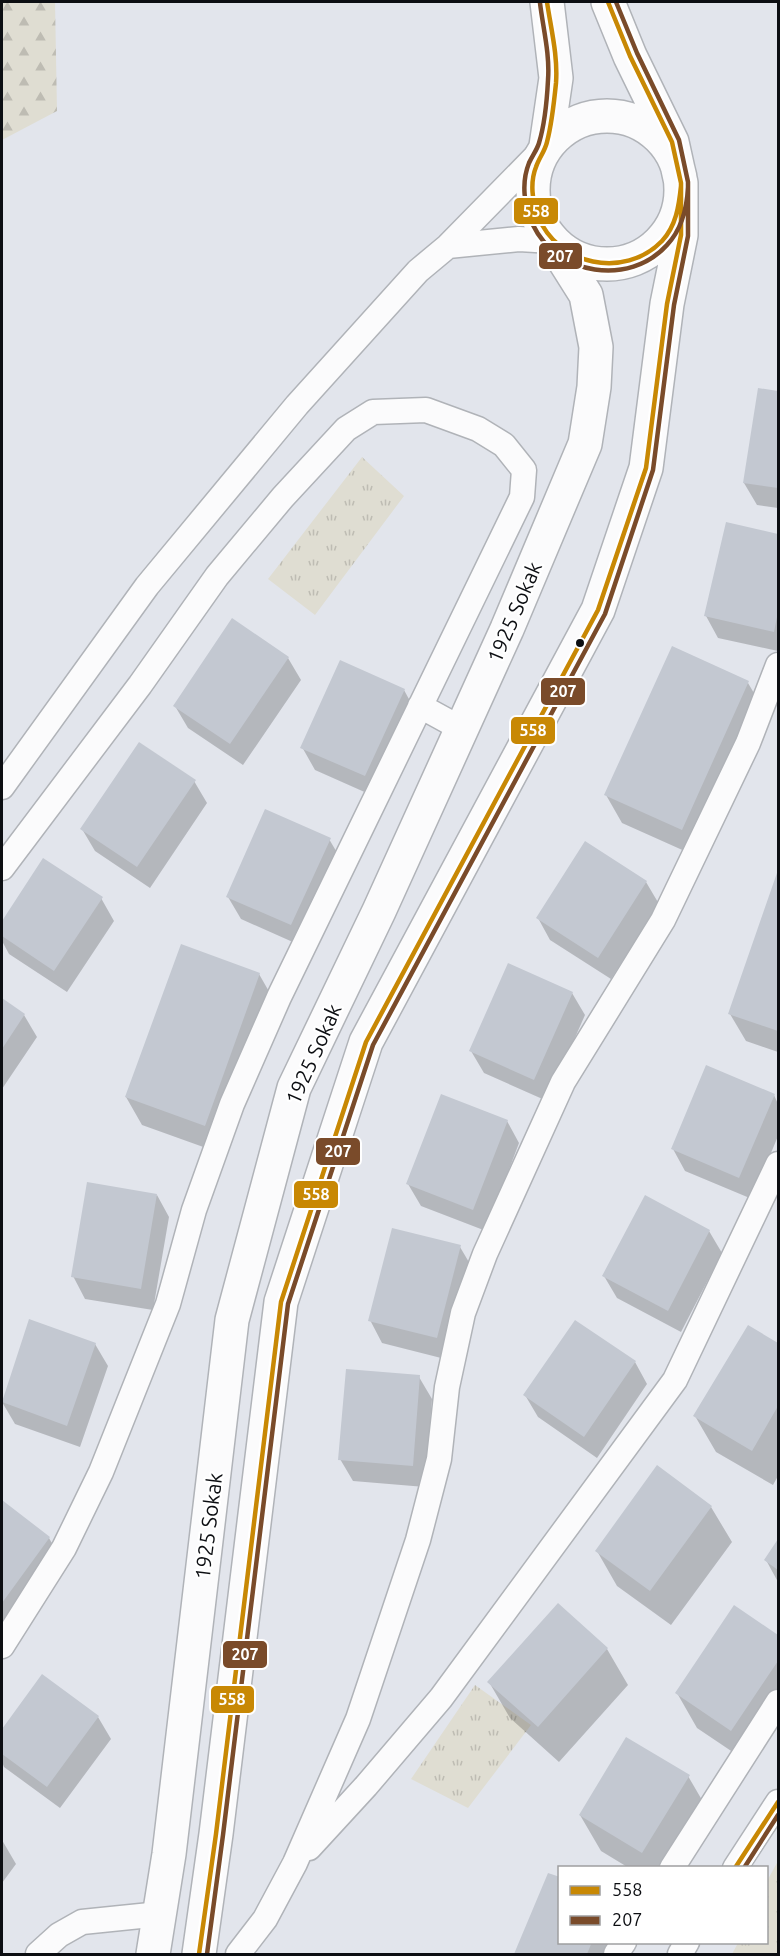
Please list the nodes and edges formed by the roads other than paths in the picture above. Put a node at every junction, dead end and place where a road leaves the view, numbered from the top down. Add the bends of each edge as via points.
1 (547, 2) edge
2 (608, 2) edge
3 (546, 146) junction
4 (681, 183) junction
5 (552, 241) junction
6 (448, 246) junction
7 (778, 665) edge
8 (420, 706) junction
9 (462, 729) junction
10 (2, 787) edge
11 (2, 868) edge
12 (778, 1164) edge
13 (2, 1646) edge
14 (778, 1702) edge
15 (778, 1803) edge
16 (295, 1863) junction
17 (673, 1866) edge
18 (736, 1866) edge
19 (159, 1914) junction
20 (38, 1954) edge
21 (153, 1954) edge
22 (199, 1954) edge
23 (238, 1954) edge

1 - 3 main road via 556,78
2 - 4 main road, 1925 Sokak via 672,142
3 - 4 main road via 565,128 588,117 614,115 639,122 660,137 674,158
3 - 5 main road via 535,169 532,195 538,220
3 - 6 street
4 - 5 main road via 680,206 671,227 657,245 637,257 615,264 592,263 570,255
4 - 22 main road, 1925 Sokak via 681,235 667,304 646,468 598,610 366,1042 281,1302
5 - 6 street via 519,239
5 - 9 main road, 1925 Sokak via 586,295 596,347 585,444
6 - 10 street via 418,271 297,405 147,586
7 - 16 street via 748,743 663,920 563,1082 485,1254 463,1313 447,1387 439,1459 417,1540 358,1719
8 - 9 street
8 - 11 street via 522,497 524,470 504,445 477,429 426,410 373,412 346,429 282,497 217,576 140,686
8 - 13 street via 279,997 232,1104 194,1210 168,1304 101,1472 64,1548
9 - 19 main road, 1925 Sokak via 294,1088 232,1320
12 - 16 street via 675,1380 441,1698
14 - 17 street
15 - 18 street
16 - 23 street via 265,1919
19 - 20 street via 82,1922 59,1935
19 - 21 main road, 1925 Sokak

